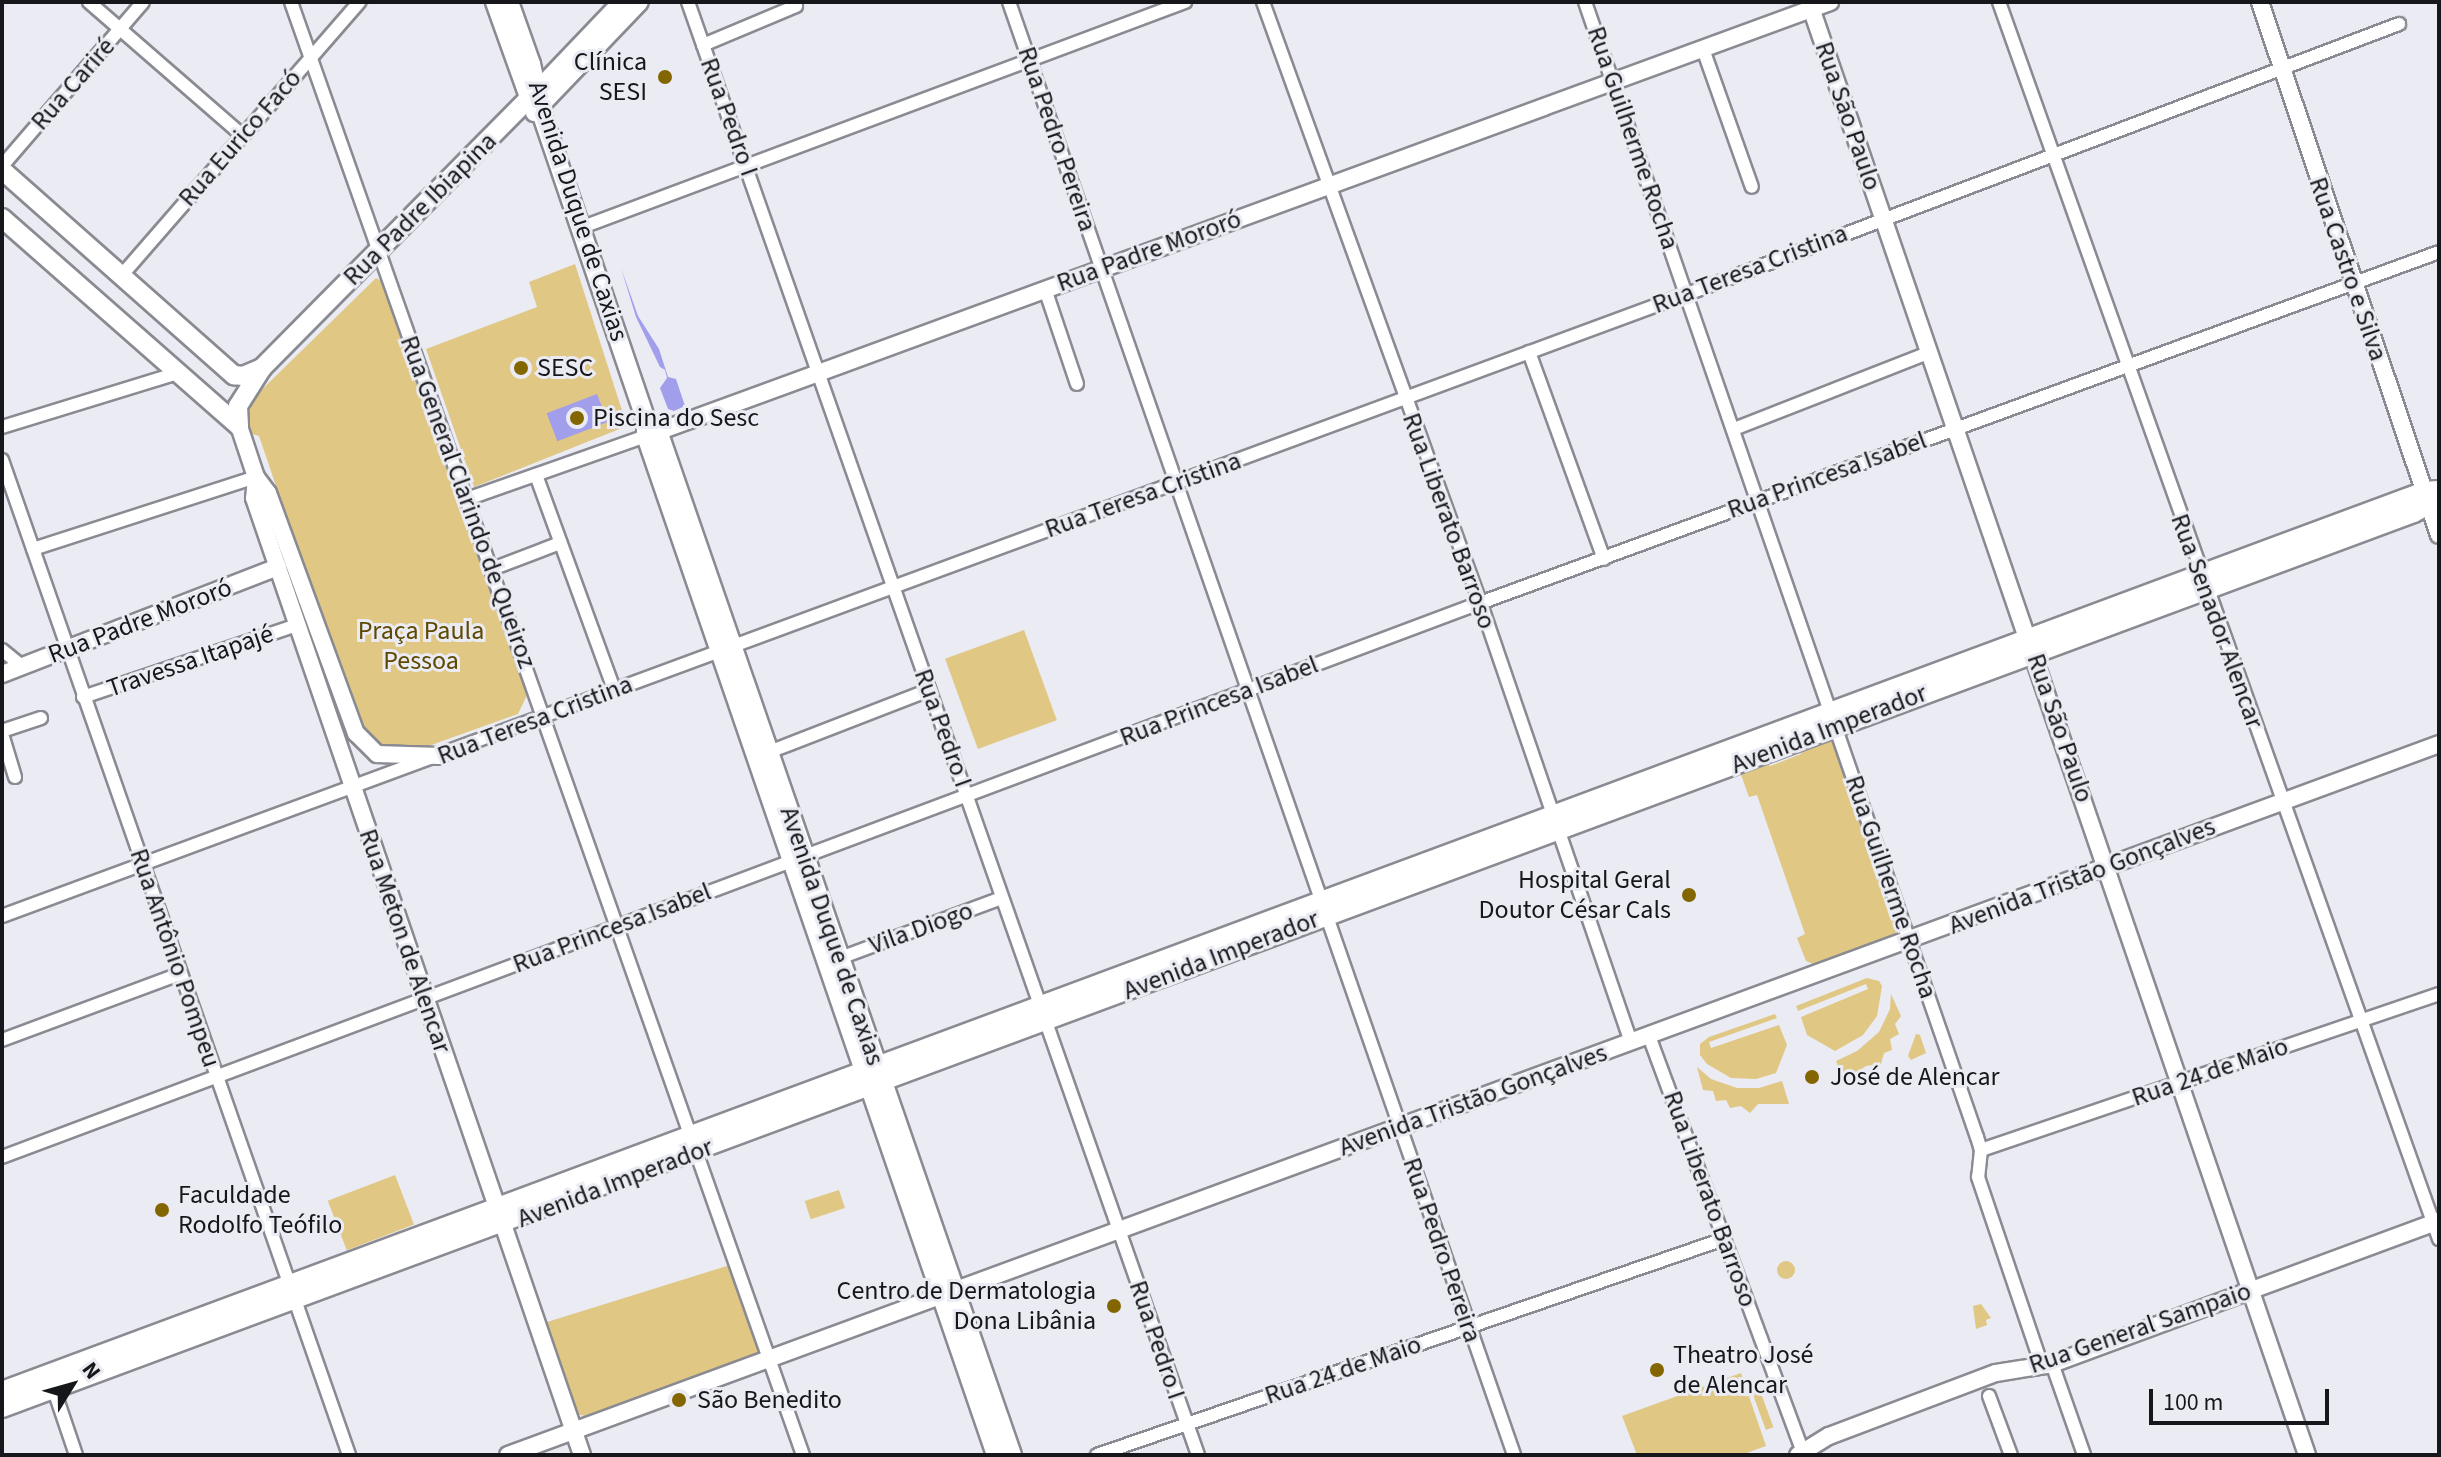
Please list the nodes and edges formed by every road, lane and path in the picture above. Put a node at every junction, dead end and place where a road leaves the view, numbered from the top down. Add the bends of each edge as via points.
1 (89, 2) edge
2 (143, 2) edge
3 (291, 2) edge
4 (359, 2) edge
5 (495, 2) edge
6 (509, 2) edge
7 (621, 2) edge
8 (640, 2) edge
9 (688, 2) edge
10 (1009, 2) edge
11 (1185, 2) edge
12 (1263, 2) edge
13 (1585, 2) edge
14 (1830, 2) edge
15 (1999, 2) edge
16 (2260, 2) edge
17 (1810, 5) edge
18 (796, 6) dead end
19 (2399, 24) dead end
20 (120, 30) junction
21 (703, 45) junction
22 (311, 57) junction
23 (1706, 57) junction
24 (1030, 59) junction
25 (2281, 67) junction
26 (1613, 81) junction
27 (535, 102) junction
28 (242, 135) junction
29 (2052, 153) junction
30 (745, 165) junction
31 (2, 168) edge
32 (1329, 185) junction
33 (1752, 187) dead end
34 (2, 218) edge
35 (1883, 219) junction
36 (580, 228) junction
37 (379, 250) junction
38 (2439, 252) edge
39 (1101, 268) junction
40 (122, 275) junction
41 (2352, 283) junction
42 (1045, 289) junction
43 (1687, 294) junction
44 (1529, 352) junction
45 (1930, 352) junction
46 (2126, 365) junction
47 (262, 368) junction
48 (819, 372) junction
49 (177, 373) junction
50 (1077, 384) dead end
51 (1404, 399) junction
52 (239, 426) junction
53 (2, 427) edge
54 (1956, 427) junction
55 (650, 429) junction
56 (1734, 429) junction
57 (2, 460) edge
58 (536, 475) junction
59 (256, 477) junction
60 (1175, 483) junction
61 (2433, 497) edge
62 (467, 499) junction
63 (1758, 500) junction
64 (2439, 535) edge
65 (560, 543) junction
66 (33, 549) junction
67 (1604, 559) junction
68 (278, 567) junction
69 (492, 569) junction
70 (2203, 582) junction
71 (894, 588) junction
72 (1480, 603) junction
73 (297, 625) junction
74 (2031, 645) junction
75 (66, 649) junction
76 (2, 650) edge
77 (725, 650) junction
78 (22, 666) junction
79 (2, 674) edge
80 (614, 689) junction
81 (929, 690) junction
82 (1245, 690) junction
83 (83, 697) junction
84 (545, 717) junction
85 (41, 718) dead end
86 (1832, 719) junction
87 (2, 733) edge
88 (2439, 744) edge
89 (769, 752) junction
90 (440, 756) junction
91 (15, 777) dead end
92 (353, 788) junction
93 (967, 795) junction
94 (2282, 801) junction
95 (1555, 821) junction
96 (798, 858) junction
97 (142, 865) junction
98 (2108, 865) junction
99 (1001, 898) junction
100 (1322, 908) junction
101 (2, 916) edge
102 (619, 926) junction
103 (1910, 941) junction
104 (840, 958) junction
105 (179, 974) junction
106 (2439, 994) edge
107 (424, 998) junction
108 (1042, 1013) junction
109 (2361, 1021) junction
110 (1649, 1036) junction
111 (2, 1040) edge
112 (1631, 1042) junction
113 (873, 1075) junction
114 (217, 1077) junction
115 (2180, 1082) junction
116 (1399, 1127) junction
117 (691, 1133) junction
118 (1981, 1150) junction
119 (697, 1152) junction
120 (2, 1157) edge
121 (496, 1206) junction
122 (503, 1225) junction
123 (2437, 1228) edge
124 (1119, 1229) junction
125 (1724, 1239) junction
126 (2251, 1290) junction
127 (293, 1293) junction
128 (948, 1293) junction
129 (1470, 1326) junction
130 (769, 1358) junction
131 (2048, 1369) junction
132 (54, 1390) junction
133 (2, 1391) edge
134 (1989, 1396) dead end
135 (2, 1408) edge
136 (1186, 1424) junction
137 (573, 1430) junction
138 (1800, 1454) edge
139 (76, 1455) edge
140 (349, 1455) edge
141 (508, 1455) edge
142 (582, 1455) edge
143 (803, 1455) edge
144 (996, 1455) edge
145 (1012, 1455) edge
146 (1097, 1455) edge
147 (1198, 1455) edge
148 (1514, 1455) edge
149 (2011, 1455) edge
150 (2084, 1455) edge
151 (2307, 1455) edge

1 - 20 street
2 - 20 street, Rua Cariré
3 - 22 street, Rua General Clarindo de Queiroz
4 - 22 street, Rua Eurico Facó
5 - 27 main road, Avenida Duque de Caxias
6 - 27 main road, Avenida Duque de Caxias
7 - 27 street, Rua Padre Ibiapina
8 - 27 street, Rua Padre Ibiapina
9 - 21 street, Rua Pedro I
10 - 24 street, Rua Pedro Pereira
11 - 24 street
12 - 32 street, Rua Liberato Barroso
13 - 26 street, Rua Guilherme Rocha
14 - 17 street, Rua Padre Mororó
15 - 29 street, Rua Senador Alencar
16 - 25 street, Rua Castro e Silva
17 - 23 street, Rua Padre Mororó
17 - 35 street, Rua São Paulo
18 - 21 street
19 - 25 street, Rua Teresa Cristina
20 - 28 street
20 - 31 street, Rua Cariré
21 - 30 street, Rua Pedro I
22 - 28 street, Rua Eurico Facó
22 - 37 street, Rua General Clarindo de Queiroz
23 - 26 street, Rua Padre Mororó
23 - 33 street
24 - 30 street
24 - 39 street, Rua Pedro Pereira
25 - 29 street, Rua Teresa Cristina
25 - 41 street, Rua Castro e Silva
26 - 32 street, Rua Padre Mororó
26 - 43 street, Rua Guilherme Rocha
27 - 36 main road, Avenida Duque de Caxias
27 - 37 main road, Rua Padre Ibiapina
28 - 40 street, Rua Eurico Facó
29 - 35 street, Rua Teresa Cristina
29 - 46 street, Rua Senador Alencar
30 - 36 street
30 - 48 street, Rua Pedro I
31 - 40 main road
32 - 39 street, Rua Padre Mororó
32 - 51 street, Rua Liberato Barroso
34 - 49 main road
35 - 43 street, Rua Teresa Cristina
35 - 45 street, Rua São Paulo
36 - 55 main road, Avenida Duque de Caxias
37 - 47 main road, Rua Padre Ibiapina
37 - 62 street, Rua General Clarindo de Queiroz
38 - 41 street, Rua Princesa Isabel
39 - 42 street, Rua Padre Mororó
39 - 60 street, Rua Pedro Pereira
40 - 47 main road via 234,375
41 - 46 street, Rua Princesa Isabel
41 - 61 street, Rua Castro e Silva
42 - 48 street, Rua Padre Mororó
42 - 50 street
43 - 44 street, Rua Teresa Cristina
43 - 56 street, Rua Guilherme Rocha
44 - 51 street, Rua Teresa Cristina
44 - 67 street
45 - 54 street, Rua São Paulo
45 - 56 street
46 - 54 street, Rua Princesa Isabel
46 - 70 street, Rua Senador Alencar
47 - 52 main road, Rua Padre Ibiapina via 238,406
48 - 55 street, Rua Padre Mororó
48 - 71 street, Rua Pedro I
49 - 52 main road
49 - 53 street
51 - 60 street, Rua Teresa Cristina
51 - 72 street, Rua Liberato Barroso
52 - 59 street, Rua Meton de Alencar
54 - 63 street, Rua Princesa Isabel
54 - 74 street, Rua São Paulo
55 - 58 street, Rua Padre Mororó
55 - 77 main road, Avenida Duque de Caxias
56 - 63 street, Rua Guilherme Rocha
57 - 66 street, Rua Antônio Pompeu
58 - 62 street, Rua Padre Mororó
58 - 65 street
59 - 66 street
59 - 68 street, Rua Meton de Alencar via 254,498
59 - 90 street via 268,493 356,733 377,754
60 - 71 street, Rua Teresa Cristina
60 - 82 street, Rua Pedro Pereira
61 - 64 street, Rua Castro e Silva
61 - 70 main road, Avenida Imperador
62 - 69 street, Rua General Clarindo de Queiroz
63 - 67 street, Rua Princesa Isabel
63 - 86 street, Rua Guilherme Rocha
65 - 69 street
65 - 80 street
66 - 75 street, Rua Antônio Pompeu
67 - 72 street, Rua Princesa Isabel
68 - 73 street, Rua Meton de Alencar
68 - 75 street, Rua Padre Mororó
69 - 84 street, Rua General Clarindo de Queiroz
70 - 74 main road, Avenida Imperador
70 - 94 street, Rua Senador Alencar
71 - 77 street, Rua Teresa Cristina
71 - 81 street, Rua Pedro I
72 - 82 street, Rua Princesa Isabel
72 - 95 street, Rua Liberato Barroso
73 - 83 street, Travessa Itapajé
73 - 92 street, Rua Meton de Alencar
74 - 86 main road, Avenida Imperador
74 - 98 street, Rua São Paulo
75 - 78 street, Rua Padre Mororó
75 - 83 street, Rua Antônio Pompeu
76 - 78 street
77 - 80 street, Rua Teresa Cristina
77 - 89 main road, Avenida Duque de Caxias
77 - 96 main road, Avenida Duque de Caxias
78 - 79 street, Rua Padre Mororó
80 - 84 street, Rua Teresa Cristina
81 - 89 street
81 - 93 street, Rua Pedro I
82 - 93 street, Rua Princesa Isabel
82 - 100 street, Rua Pedro Pereira
83 - 97 street, Rua Antônio Pompeu
84 - 90 street, Rua Teresa Cristina
84 - 102 street, Rua General Clarindo de Queiroz
85 - 87 street
86 - 95 main road, Avenida Imperador
86 - 103 street, Rua Guilherme Rocha
87 - 91 street
88 - 94 street, Avenida Tristão Gonçalves
89 - 96 main road, Avenida Duque de Caxias
90 - 92 street, Rua Teresa Cristina
92 - 97 street, Rua Teresa Cristina
92 - 107 street, Rua Meton de Alencar
93 - 96 street, Rua Princesa Isabel
93 - 99 street, Rua Pedro I
94 - 98 street, Avenida Tristão Gonçalves
94 - 109 street, Rua Senador Alencar
95 - 100 main road, Avenida Imperador
95 - 112 street, Rua Liberato Barroso
96 - 102 street, Rua Princesa Isabel
96 - 104 main road, Avenida Duque de Caxias
96 - 113 main road, Avenida Duque de Caxias
97 - 101 street, Rua Teresa Cristina
97 - 105 street, Rua Antônio Pompeu
98 - 103 street, Avenida Tristão Gonçalves
98 - 115 street, Rua São Paulo
99 - 104 street, Vila Diogo
99 - 108 street, Rua Pedro I
100 - 108 main road, Avenida Imperador
100 - 116 street, Rua Pedro Pereira
102 - 107 street, Rua Princesa Isabel
102 - 117 street, Rua General Clarindo de Queiroz
103 - 110 street, Avenida Tristão Gonçalves
103 - 118 street, Rua Guilherme Rocha
104 - 113 main road, Avenida Duque de Caxias
105 - 111 street
105 - 114 street, Rua Antônio Pompeu
106 - 109 street, Rua 24 de Maio
107 - 114 street, Rua Princesa Isabel
107 - 121 street, Rua Meton de Alencar
108 - 113 main road, Avenida Imperador
108 - 124 street, Rua Pedro I
109 - 115 street, Rua 24 de Maio
109 - 123 street, Rua Senador Alencar
110 - 112 street, Avenida Tristão Gonçalves
110 - 125 street, Rua Liberato Barroso
112 - 116 street, Avenida Tristão Gonçalves
113 - 117 main road, Avenida Imperador
113 - 119 main road, Avenida Imperador
113 - 128 main road, Avenida Duque de Caxias
114 - 120 street, Rua Princesa Isabel
114 - 127 street, Rua Antônio Pompeu
115 - 118 street, Rua 24 de Maio
115 - 126 street, Rua São Paulo
116 - 124 street, Avenida Tristão Gonçalves
116 - 129 street, Rua Pedro Pereira
117 - 119 street, Rua General Clarindo de Queiroz
117 - 121 main road, Avenida Imperador
118 - 131 street, Rua Guilherme Rocha via 1978,1177
119 - 122 main road, Avenida Imperador
119 - 130 street, Rua General Clarindo de Queiroz
121 - 122 street, Rua Meton de Alencar
121 - 127 main road, Avenida Imperador
122 - 127 main road, Avenida Imperador
122 - 137 street, Rua Meton de Alencar
123 - 126 street, Rua General Sampaio
124 - 128 street, Avenida Tristão Gonçalves
124 - 136 street, Rua Pedro I
125 - 129 street, Rua 24 de Maio
125 - 138 street, Rua Liberato Barroso
126 - 131 street, Rua General Sampaio
126 - 151 street, Rua São Paulo
127 - 132 main road, Avenida Imperador
127 - 133 main road, Avenida Imperador
127 - 140 street, Rua Antônio Pompeu
128 - 130 street, Avenida Tristão Gonçalves
128 - 144 main road, Avenida Duque de Caxias
128 - 145 main road, Avenida Duque de Caxias
129 - 136 street, Rua 24 de Maio
129 - 148 street, Rua Pedro Pereira
130 - 137 street, Avenida Tristão Gonçalves
130 - 143 street, Rua General Clarindo de Queiroz
131 - 138 street, Rua General Sampaio via 1996,1373 1829,1436
131 - 150 street, Rua Guilherme Rocha
132 - 135 main road, Avenida Imperador
132 - 139 street
134 - 149 street
136 - 146 street, Rua 24 de Maio
136 - 147 street, Rua Pedro I
137 - 141 street, Avenida Tristão Gonçalves
137 - 142 street, Rua Meton de Alencar

